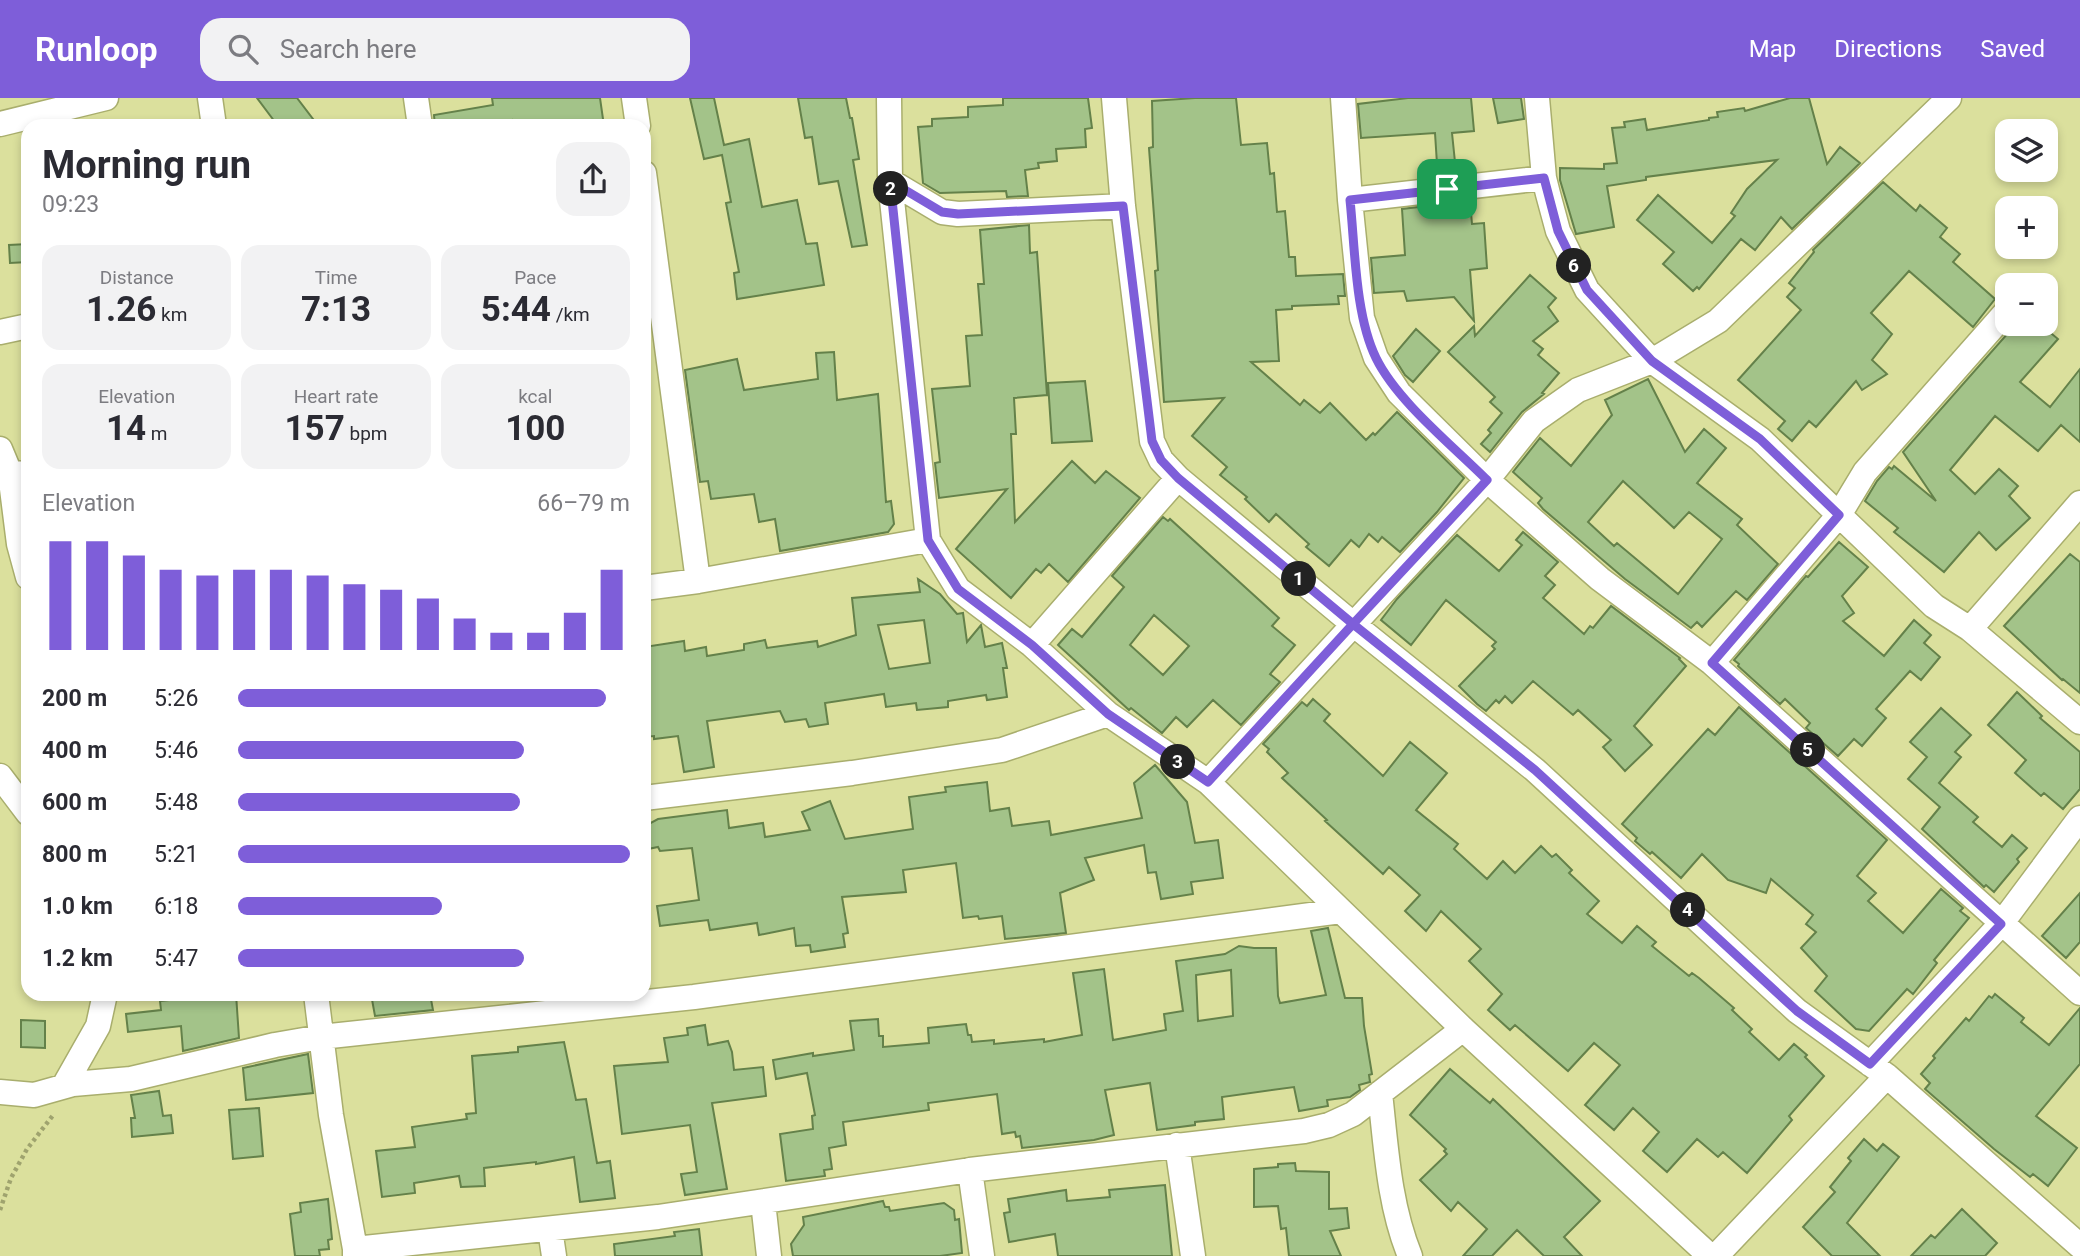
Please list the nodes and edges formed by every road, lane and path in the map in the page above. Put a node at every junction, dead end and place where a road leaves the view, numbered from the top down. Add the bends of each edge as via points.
1 (106, 98) edge
2 (210, 98) edge
3 (416, 98) edge
4 (634, 98) edge
5 (889, 98) edge
6 (1114, 98) edge
7 (1343, 98) edge
8 (1537, 98) edge
9 (1949, 98) edge
10 (213, 119) edge
11 (419, 119) edge
12 (637, 119) edge
13 (0, 124) edge
14 (1544, 178) junction
15 (890, 181) junction
16 (1350, 200) junction
17 (1123, 206) junction
18 (651, 226) edge
19 (1995, 326) edge
20 (21, 328) edge
21 (0, 332) edge
22 (1652, 361) junction
23 (0, 449) edge
24 (19, 473) edge
25 (1178, 478) junction
26 (1487, 480) junction
27 (2080, 503) edge
28 (1839, 515) junction
29 (928, 540) junction
30 (21, 551) edge
31 (698, 581) junction
32 (651, 587) edge
33 (1353, 624) junction
34 (1970, 629) junction
35 (1032, 645) junction
36 (1712, 663) junction
37 (1108, 714) junction
38 (2080, 722) edge
39 (0, 776) edge
40 (1208, 782) junction
41 (651, 797) edge
42 (21, 804) edge
43 (0, 808) edge
44 (21, 812) edge
45 (2080, 818) edge
46 (1341, 911) junction
47 (2001, 924) junction
48 (2080, 993) edge
49 (103, 1001) edge
50 (317, 1001) edge
51 (1463, 1029) junction
52 (321, 1037) junction
53 (1879, 1070) junction
54 (69, 1085) junction
55 (3, 1093) edge
56 (1380, 1093) junction
57 (1177, 1145) junction
58 (970, 1170) junction
59 (764, 1202) junction
60 (0, 1210) edge
61 (550, 1229) junction
62 (2080, 1246) edge
63 (355, 1252) edge
64 (554, 1256) edge
65 (769, 1256) edge
66 (982, 1256) edge
67 (1193, 1256) edge
68 (1410, 1256) edge
69 (1710, 1256) edge
70 (1716, 1256) edge

1 - 13 street
2 - 10 street
3 - 11 street
4 - 12 street
5 - 15 street
6 - 17 street
7 - 16 street
8 - 14 street
9 - 22 street via 1718,320
14 - 16 street
14 - 22 street via 1558,231 1587,290
15 - 17 street via 942,212 958,214
15 - 29 street
16 - 26 street via 1362,318 1376,358 1399,393
17 - 25 street via 1152,441 1161,460
18 - 31 street
19 - 28 street via 1865,472
20 - 21 street
22 - 26 street via 1578,390 1534,422
22 - 28 street via 1760,439
23 - 24 street
24 - 30 street
25 - 33 street
25 - 35 street
26 - 33 street
26 - 36 street via 1600,579
27 - 34 street
28 - 34 street via 1934,606
28 - 36 street
29 - 31 street
29 - 35 street via 958,589
31 - 32 street
33 - 40 street
33 - 53 street via 1535,770 1797,1011
34 - 38 street
35 - 37 street
36 - 47 street
37 - 40 street
37 - 41 street via 1002,750
39 - 42 street
40 - 46 street
43 - 44 street
45 - 47 street
46 - 51 street
46 - 52 street via 694,998
47 - 48 street
47 - 53 street
49 - 54 street via 98,1026
50 - 52 street
51 - 56 street
51 - 69 street
52 - 54 street via 131,1079
52 - 63 street
53 - 62 street
53 - 70 street
54 - 55 street via 34,1095
54 - 60 path via 11,1178
56 - 57 street via 1329,1125
56 - 68 street via 1389,1175
57 - 58 street
57 - 67 street
58 - 59 street
58 - 66 street
59 - 61 street
59 - 65 street
61 - 63 street
61 - 64 street

